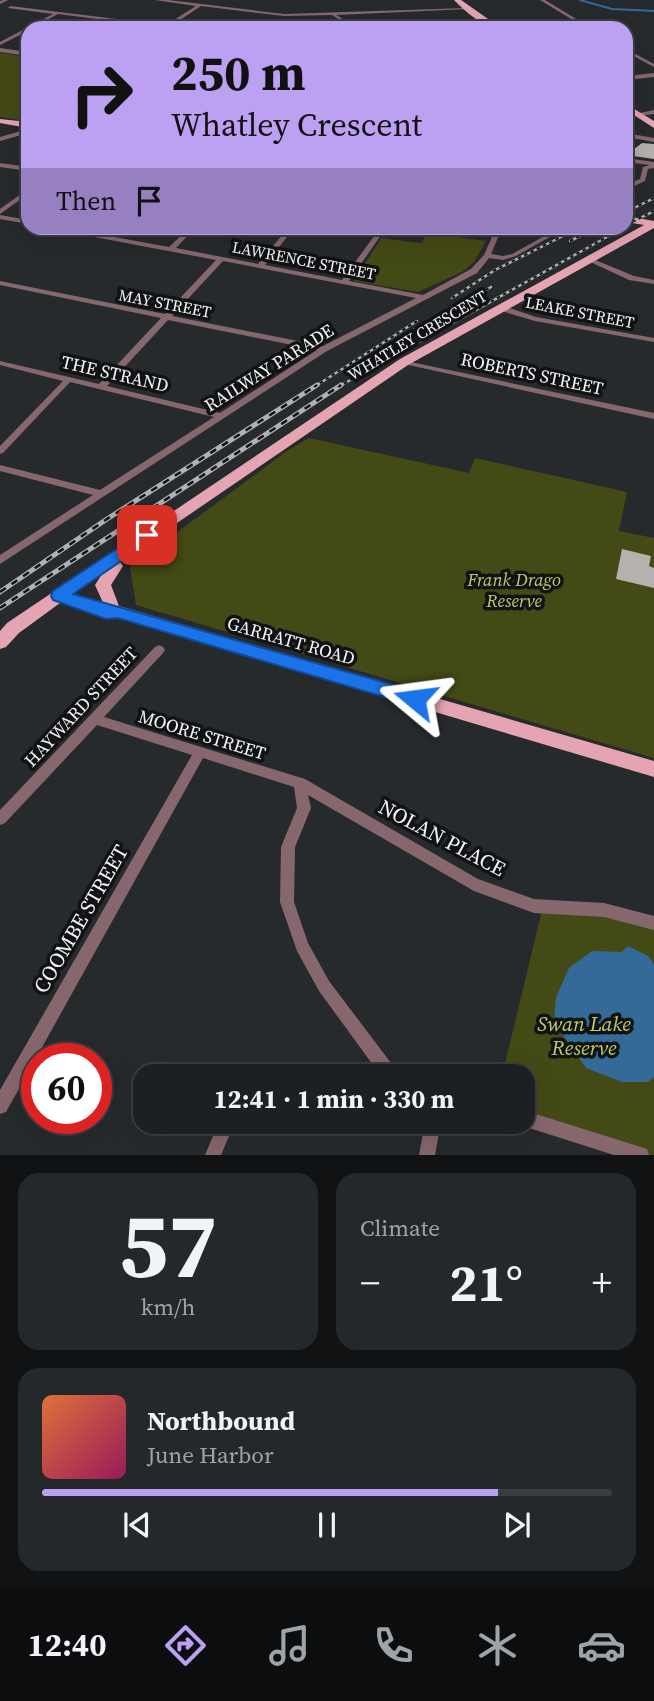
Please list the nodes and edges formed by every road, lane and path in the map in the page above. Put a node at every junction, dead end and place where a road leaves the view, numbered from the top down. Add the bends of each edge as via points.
1 (6, 0) edge
2 (157, 0) edge
3 (207, 0) edge
4 (457, 0) edge
5 (542, 0) edge
6 (0, 3) edge
7 (200, 5) junction
8 (10, 7) dead end
9 (467, 9) junction
10 (57, 13) junction
11 (332, 13) junction
12 (42, 21) edge
13 (119, 21) edge
14 (175, 21) edge
15 (345, 21) edge
16 (487, 21) edge
17 (577, 21) edge
18 (21, 33) edge
19 (0, 44) edge
20 (0, 50) edge
21 (21, 53) edge
22 (633, 54) edge
23 (654, 66) edge
24 (654, 75) edge
25 (633, 77) edge
26 (633, 111) edge
27 (654, 112) edge
28 (638, 114) junction
29 (0, 121) edge
30 (21, 124) edge
31 (654, 125) edge
32 (21, 133) edge
33 (633, 136) edge
34 (0, 139) edge
35 (653, 139) edge
36 (633, 161) edge
37 (640, 162) junction
38 (0, 164) edge
39 (654, 165) edge
40 (21, 168) edge
41 (633, 181) edge
42 (633, 184) edge
43 (21, 197) edge
44 (0, 214) edge
45 (633, 219) edge
46 (21, 220) edge
47 (654, 222) edge
48 (633, 234) edge
49 (95, 235) edge
50 (185, 235) edge
51 (285, 235) edge
52 (378, 235) edge
53 (496, 235) edge
54 (551, 235) edge
55 (631, 235) edge
56 (171, 249) junction
57 (486, 256) junction
58 (221, 259) junction
59 (588, 259) junction
60 (260, 266) junction
61 (344, 282) junction
62 (654, 282) edge
63 (0, 283) edge
64 (423, 297) junction
65 (501, 308) junction
66 (163, 317) junction
67 (654, 340) edge
68 (324, 349) junction
69 (404, 362) junction
70 (0, 363) edge
71 (69, 379) junction
72 (102, 387) junction
73 (222, 416) junction
74 (654, 416) edge
75 (0, 451) edge
76 (0, 468) edge
77 (101, 494) junction
78 (210, 495) junction
79 (0, 561) edge
80 (115, 566) junction
81 (69, 595) junction
82 (115, 608) junction
83 (2, 641) edge
84 (159, 650) dead end
85 (95, 719) junction
86 (200, 754) junction
87 (654, 769) edge
88 (300, 783) junction
89 (0, 819) edge
90 (654, 923) edge
91 (381, 1064) edge
92 (0, 1106) edge
93 (535, 1122) edge
94 (222, 1134) edge
95 (431, 1134) edge
96 (213, 1155) edge
97 (427, 1155) edge
98 (641, 1155) edge

1 - 6 street
2 - 7 street
3 - 7 street
4 - 9 main road
5 - 17 street
7 - 11 street via 284,15
7 - 14 street
8 - 10 street
9 - 11 street
9 - 16 main road
10 - 12 street
10 - 13 street
11 - 15 street
18 - 19 street
20 - 21 street
22 - 23 street
24 - 25 street
26 - 28 main road
27 - 28 street
28 - 31 main road
29 - 30 main road
32 - 34 street
33 - 35 street
36 - 37 street
37 - 39 street
37 - 41 street
38 - 40 street
39 - 42 street via 645,168 643,180
43 - 44 street
44 - 46 street
45 - 47 main road
47 - 48 main road, WHATLEY CRESCENT
49 - 56 street, LAWRENCE STREET
50 - 56 street
51 - 60 street
52 - 61 street
53 - 57 street
54 - 57 street via 514,256
55 - 59 main road, WHATLEY CRESCENT
56 - 58 street, LAWRENCE STREET
57 - 64 street, RAILWAY PARADE via 474,271
58 - 60 street, LAWRENCE STREET
58 - 66 street
59 - 62 street
59 - 65 main road, WHATLEY CRESCENT
60 - 61 street, LAWRENCE STREET
61 - 64 street, LAWRENCE STREET
63 - 66 street, MAY STREET
64 - 68 street, RAILWAY PARADE
65 - 67 street, LEAKE STREET via 522,316
65 - 69 main road, WHATLEY CRESCENT
66 - 68 street, MAY STREET
66 - 72 street
68 - 73 street, RAILWAY PARADE
69 - 74 street, ROBERTS STREET
69 - 78 main road, WHATLEY CRESCENT
70 - 71 street, THE STRAND
71 - 72 street, THE STRAND
71 - 75 street
72 - 73 street, THE STRAND
73 - 77 street, RAILWAY PARADE
76 - 77 street
77 - 79 street, RAILWAY PARADE
78 - 80 main road, WHATLEY CRESCENT
78 - 81 main road, WHATLEY CRESCENT
80 - 81 main road, WHATLEY CRESCENT
80 - 82 main road via 103,585
81 - 82 main road, GARRATT ROAD via 106,612
81 - 83 main road, WHATLEY CRESCENT via 21,634
82 - 87 main road, GARRATT ROAD
84 - 85 street, HAYWARD STREET
85 - 86 street, MOORE STREET
85 - 89 street, HAYWARD STREET
86 - 88 street, MOORE STREET
86 - 92 street, COOMBE STREET
88 - 90 street, NOLAN PLACE via 474,884 534,906 604,910
88 - 91 street via 304,808 288,847 287,902 302,946 324,986
93 - 98 street
94 - 96 street
95 - 97 street

